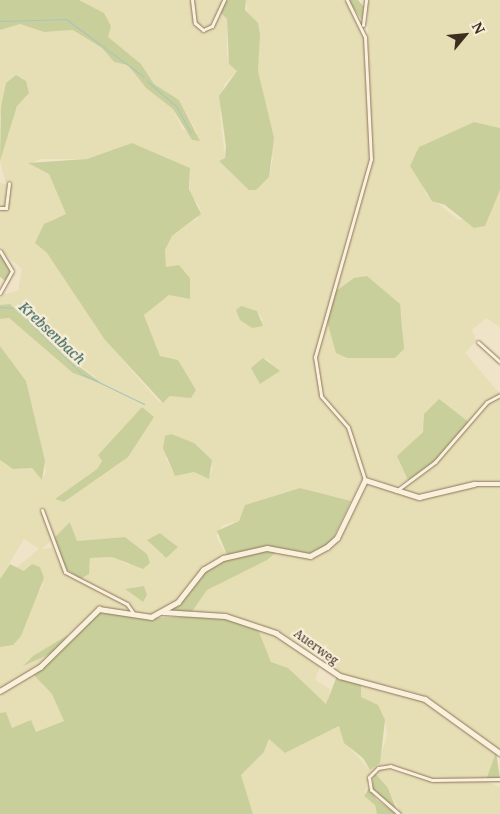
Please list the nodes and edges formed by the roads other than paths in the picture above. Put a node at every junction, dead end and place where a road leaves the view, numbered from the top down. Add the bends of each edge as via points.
1 (192, 0) edge
2 (224, 0) edge
3 (347, 0) edge
4 (366, 0) edge
5 (363, 26) junction
6 (9, 183) dead end
7 (0, 208) edge
8 (0, 251) edge
9 (0, 293) edge
10 (478, 342) dead end
11 (500, 362) edge
12 (500, 395) edge
13 (365, 480) junction
14 (500, 484) edge
15 (396, 491) junction
16 (42, 510) dead end
17 (163, 612) junction
18 (134, 615) junction
19 (0, 692) edge
20 (500, 753) edge
21 (500, 779) edge
22 (399, 814) edge

1 - 2 street via 195,22 203,30 212,26
3 - 5 street
4 - 5 street
5 - 13 street via 371,159 315,357 321,396 348,427
6 - 7 street via 6,208
8 - 9 street via 12,271
10 - 11 street
12 - 15 street via 487,402 435,462
13 - 15 street
13 - 17 street via 337,538 327,547 310,556 267,548 222,558 207,566 178,602
14 - 15 street via 474,484 425,497
16 - 18 street via 61,568 127,604
17 - 18 street, Auerweg via 152,617
17 - 20 street, Auerweg via 232,617 276,633 340,676 425,699
18 - 19 street, Auerweg via 108,608 95,611 47,661
21 - 22 street via 432,780 390,766 378,768 369,777 371,790

